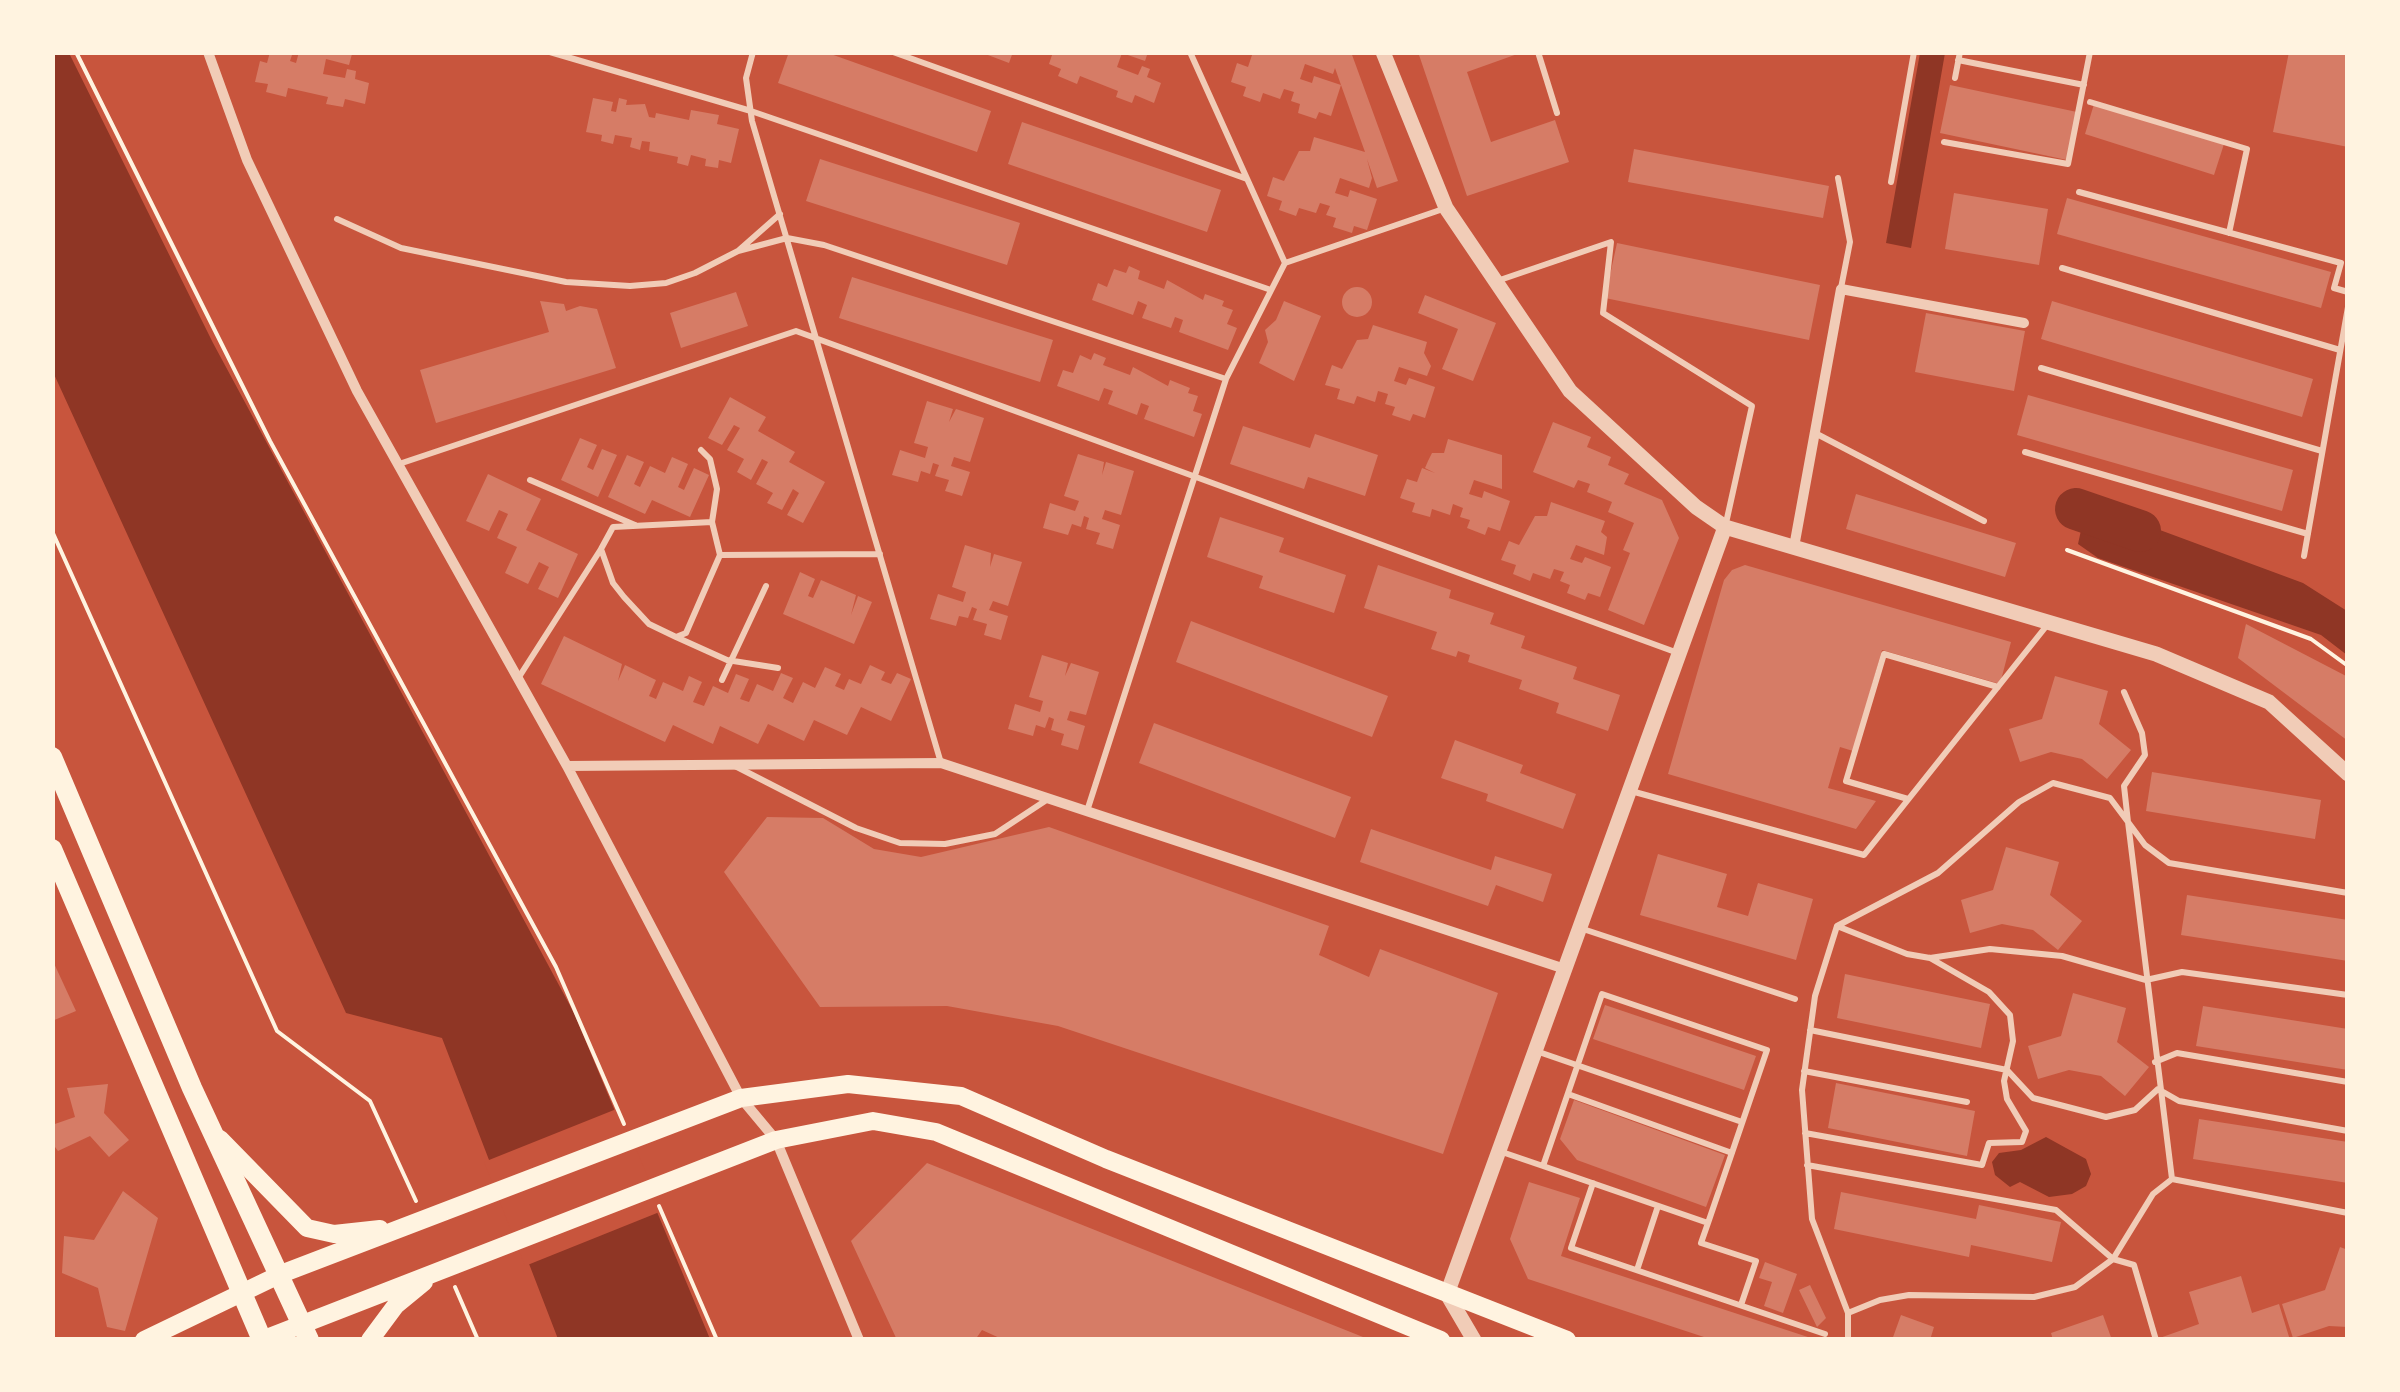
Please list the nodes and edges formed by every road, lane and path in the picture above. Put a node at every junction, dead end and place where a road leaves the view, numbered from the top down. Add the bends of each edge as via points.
1 (76, 52) edge
2 (208, 52) edge
3 (550, 52) edge
4 (754, 52) edge
5 (893, 52) edge
6 (1190, 52) edge
7 (1383, 52) edge
8 (1538, 52) edge
9 (1914, 52) edge
10 (2090, 52) edge
11 (1959, 56) edge
12 (1954, 78) dead end
13 (2084, 85) junction
14 (2090, 102) dead end
15 (751, 111) junction
16 (1557, 113) dead end
17 (1944, 142) dead end
18 (1838, 178) dead end
19 (1247, 180) junction
20 (1891, 182) dead end
21 (2079, 192) dead end
22 (1446, 208) junction
23 (780, 214) junction
24 (337, 219) dead end
25 (2230, 233) junction
26 (787, 238) junction
27 (738, 251) junction
28 (1285, 263) junction
29 (2062, 268) dead end
30 (1496, 281) junction
31 (1271, 290) junction
32 (1841, 290) junction
33 (2348, 292) edge
34 (2348, 307) edge
35 (2024, 323) dead end
36 (817, 342) junction
37 (2340, 350) junction
38 (2041, 368) dead end
39 (1226, 378) junction
40 (1815, 434) junction
41 (701, 450) dead end
42 (2322, 451) junction
43 (2025, 452) dead end
44 (398, 464) junction
45 (1194, 475) junction
46 (530, 480) dead end
47 (1984, 521) dead end
48 (712, 522) junction
49 (636, 526) junction
50 (1725, 527) junction
51 (52, 531) edge
52 (2308, 534) junction
53 (1794, 547) junction
54 (601, 549) junction
55 (2068, 550) dead end
56 (720, 554) junction
57 (880, 554) junction
58 (2304, 556) dead end
59 (766, 586) dead end
60 (2049, 622) junction
61 (676, 637) junction
62 (1679, 653) junction
63 (731, 661) junction
64 (2348, 666) edge
65 (778, 668) dead end
66 (518, 678) junction
67 (722, 680) dead end
68 (1998, 687) junction
69 (2124, 692) dead end
70 (52, 757) edge
71 (941, 763) junction
72 (732, 764) junction
73 (567, 766) junction
74 (2348, 774) edge
75 (1630, 791) junction
76 (1049, 798) junction
77 (1908, 799) junction
78 (1087, 811) junction
79 (2128, 822) junction
80 (52, 849) edge
81 (2348, 893) edge
82 (1837, 926) junction
83 (1580, 928) junction
84 (1930, 958) junction
85 (1565, 969) junction
86 (2146, 980) junction
87 (2348, 994) edge
88 (1795, 1000) dead end
89 (1810, 1030) junction
90 (1535, 1051) junction
91 (2155, 1062) junction
92 (1578, 1065) junction
93 (2007, 1070) junction
94 (1804, 1071) junction
95 (2348, 1082) edge
96 (2158, 1089) junction
97 (1568, 1094) junction
98 (741, 1098) junction
99 (1967, 1102) dead end
100 (1742, 1122) junction
101 (212, 1131) junction
102 (2348, 1131) edge
103 (627, 1132) dead end
104 (1805, 1133) junction
105 (776, 1140) junction
106 (1499, 1151) junction
107 (1732, 1154) junction
108 (1807, 1165) junction
109 (1543, 1166) junction
110 (2172, 1179) junction
111 (1593, 1183) junction
112 (417, 1203) dead end
113 (658, 1205) dead end
114 (1658, 1206) junction
115 (2348, 1212) edge
116 (1708, 1222) junction
117 (406, 1226) junction
118 (2114, 1258) junction
119 (1637, 1270) junction
120 (441, 1272) junction
121 (281, 1274) junction
122 (242, 1293) junction
123 (1447, 1294) junction
124 (1741, 1305) junction
125 (1848, 1313) junction
126 (306, 1332) edge
127 (1826, 1334) dead end
128 (144, 1340) edge
129 (262, 1340) edge
130 (370, 1340) edge
131 (478, 1340) edge
132 (717, 1340) edge
133 (859, 1340) edge
134 (1441, 1340) edge
135 (1474, 1340) edge
136 (1567, 1340) edge
137 (1848, 1340) edge
138 (2156, 1340) edge

1 - 103 path via 270,441 556,967
2 - 44 street via 247,160
3 - 15 lane
4 - 15 lane via 746,78
5 - 19 lane
6 - 19 lane
7 - 22 street
8 - 16 lane
9 - 20 lane
10 - 13 lane
11 - 12 lane
11 - 13 lane
13 - 17 lane via 2066,166
14 - 25 lane via 2247,149
15 - 23 lane
15 - 31 lane
18 - 32 lane via 1850,242
19 - 28 lane
21 - 25 lane
22 - 28 lane
22 - 30 street
23 - 26 lane
23 - 27 lane
24 - 27 lane via 401,248 566,282 666,283
25 - 33 lane via 2341,262 2334,288
26 - 27 lane
26 - 36 lane
26 - 39 lane
28 - 31 lane
29 - 37 lane
30 - 50 street via 1570,391
30 - 50 lane via 1610,242 1603,314 1752,406
31 - 39 lane
32 - 35 street
32 - 40 street
34 - 37 lane
36 - 44 lane via 796,331
36 - 45 lane
36 - 57 lane
37 - 42 lane
38 - 42 lane
39 - 45 lane
40 - 47 lane
40 - 53 street
41 - 48 lane via 718,489
42 - 52 lane
43 - 52 lane
44 - 66 street
45 - 62 lane
45 - 78 lane
46 - 49 lane
48 - 49 lane
48 - 56 lane
49 - 54 lane via 613,527
50 - 53 street
50 - 62 street
51 - 112 path via 277,1031 370,1101
52 - 58 lane
53 - 60 street
54 - 61 lane via 624,597 649,624
54 - 66 lane
55 - 64 path via 2312,639
56 - 57 lane
56 - 61 lane via 686,633
57 - 71 lane
59 - 63 lane
60 - 68 lane
60 - 74 street via 2156,654 2269,702
61 - 63 lane
62 - 75 street
63 - 65 lane
63 - 67 lane
66 - 73 street
68 - 77 lane
68 - 77 lane via 1884,654 1846,781
69 - 79 lane via 2145,755 2124,786
70 - 101 main road
71 - 72 street
71 - 76 street
72 - 73 street
72 - 76 lane via 856,828 900,843 945,844 995,834
73 - 98 street
75 - 77 lane via 1864,855
75 - 83 street
76 - 78 street
78 - 85 street
79 - 81 lane via 2169,863
79 - 82 lane via 2110,798 2053,784 2019,802 1938,872
79 - 86 lane
80 - 122 main road
82 - 84 lane
82 - 89 lane
83 - 85 street
83 - 88 lane
84 - 86 lane via 1990,949 2062,956
84 - 93 lane via 1989,992 2010,1015
85 - 90 street
86 - 87 lane via 2182,972
86 - 91 lane
89 - 93 lane
89 - 94 lane
90 - 92 lane
90 - 106 street
91 - 95 lane via 2177,1053
91 - 96 lane
92 - 97 lane
92 - 100 lane
92 - 100 lane via 1602,994 1767,1050
93 - 96 lane via 2033,1098 2106,1117 2135,1110
93 - 104 lane via 2008,1099 2026,1131 2022,1142 1989,1143 1982,1165
94 - 99 lane
94 - 104 lane
96 - 102 lane via 2179,1101
96 - 110 lane
97 - 107 lane
97 - 109 lane
98 - 105 street
98 - 117 main road
98 - 123 main road via 848,1084 962,1096
100 - 107 lane
101 - 117 main road via 307,1228 334,1234
101 - 121 main road
104 - 108 lane
105 - 120 main road
105 - 133 street
105 - 134 main road via 873,1122 936,1132
106 - 109 lane
106 - 123 street
107 - 116 lane
108 - 118 lane via 2056,1210
108 - 125 lane via 1812,1219
109 - 111 lane
110 - 115 lane
110 - 118 lane via 2153,1194
111 - 114 lane
111 - 119 lane via 1571,1248
113 - 132 path
114 - 116 lane
114 - 119 lane
116 - 124 lane via 1701,1243 1756,1261
117 - 121 main road
118 - 125 lane via 2076,1286 2034,1297 1909,1295
118 - 138 lane via 2134,1264
119 - 124 lane
120 - 126 main road
120 - 130 main road via 396,1305
120 - 131 path
121 - 122 main road
121 - 126 main road
122 - 128 main road
122 - 129 main road
123 - 135 street
123 - 136 main road
124 - 127 lane
125 - 137 lane
126 - 129 main road

